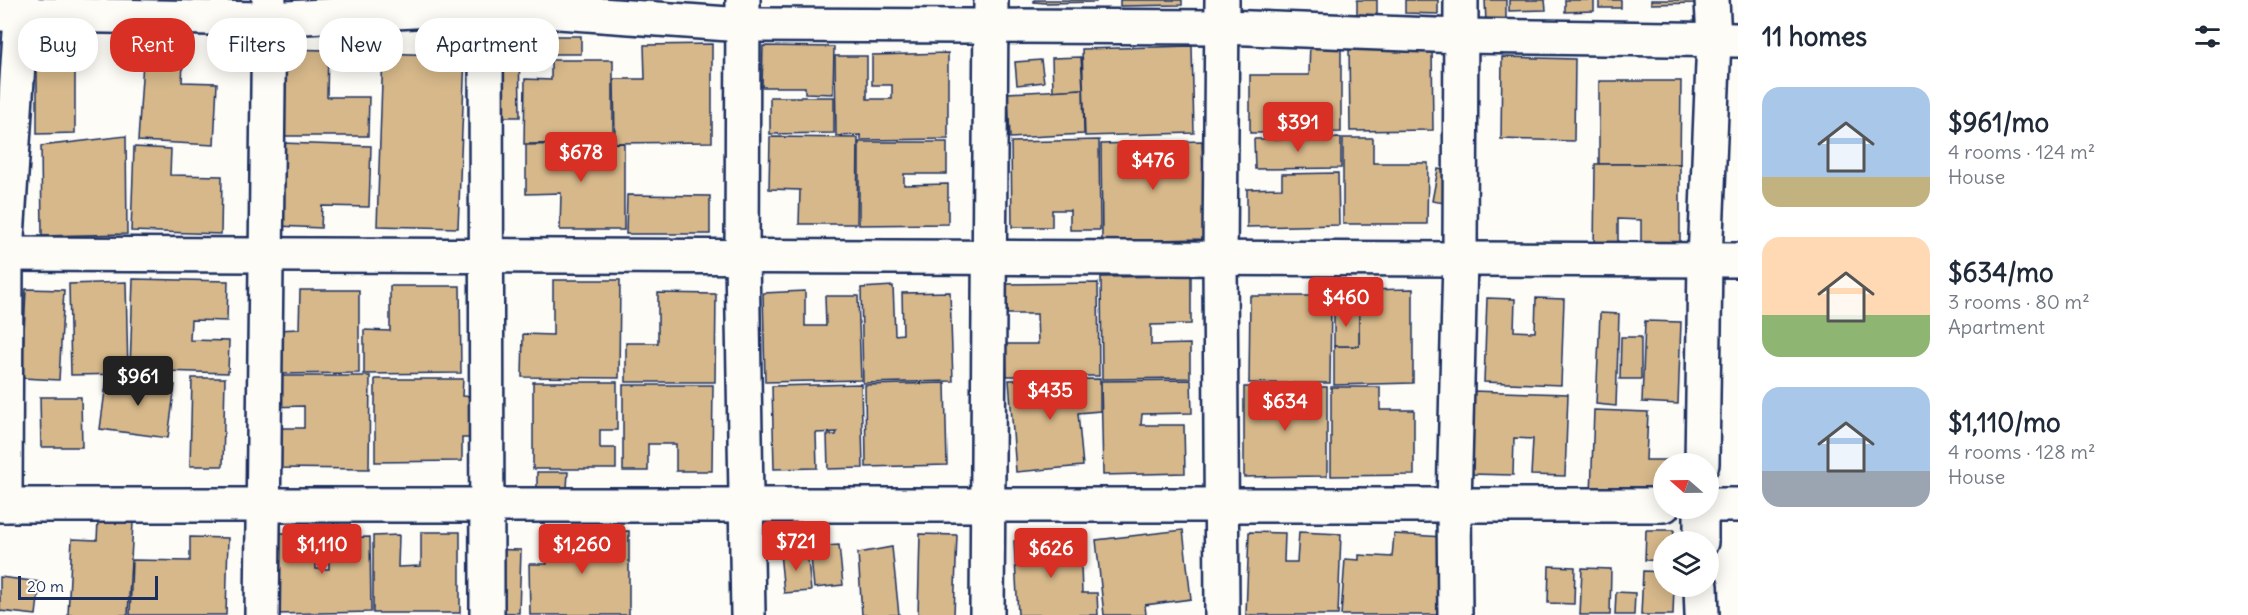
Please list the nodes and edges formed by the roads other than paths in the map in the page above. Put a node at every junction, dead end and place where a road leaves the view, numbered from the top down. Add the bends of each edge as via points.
1 (1461, 0) edge
2 (1712, 0) edge
3 (486, 4) edge
4 (14, 9) edge
5 (269, 10) edge
6 (743, 13) edge
7 (1223, 13) edge
8 (991, 14) edge
9 (1460, 36) junction
10 (1726, 39) edge
11 (3, 254) edge
12 (266, 255) junction
13 (486, 256) junction
14 (742, 257) junction
15 (989, 257) junction
16 (1220, 258) junction
17 (1460, 259) junction
18 (1705, 260) junction
19 (1738, 260) edge
20 (1702, 453) edge
21 (2, 505) edge
22 (263, 505) junction
23 (487, 505) junction
24 (746, 505) junction
25 (987, 505) junction
26 (1221, 505) junction
27 (1454, 505) junction
28 (1653, 505) edge
29 (1719, 505) edge
30 (1738, 505) edge
31 (1701, 597) edge
32 (262, 615) edge
33 (487, 615) edge
34 (748, 615) edge
35 (987, 615) edge
36 (1222, 615) edge
37 (1455, 615) edge
38 (1702, 615) edge

1 - 9 street
2 - 10 street
3 - 5 street
3 - 6 street
3 - 13 street
4 - 5 street
4 - 11 street
5 - 12 street
6 - 8 street
6 - 14 street
7 - 8 street
7 - 9 street
7 - 16 street
8 - 15 street
9 - 10 street
9 - 17 street
10 - 18 street
11 - 12 street
11 - 21 street
12 - 13 street
12 - 22 street
13 - 14 street
13 - 23 street
14 - 15 street
14 - 24 street
15 - 16 street
15 - 25 street
16 - 17 street
16 - 26 street
17 - 18 street
17 - 27 street
18 - 19 street
18 - 20 street
21 - 22 street
22 - 23 street
22 - 32 street
23 - 24 street
23 - 33 street
24 - 25 street
24 - 34 street
25 - 26 street
25 - 35 street
26 - 27 street
26 - 36 street
27 - 28 street
27 - 37 street
29 - 30 street
31 - 38 street

